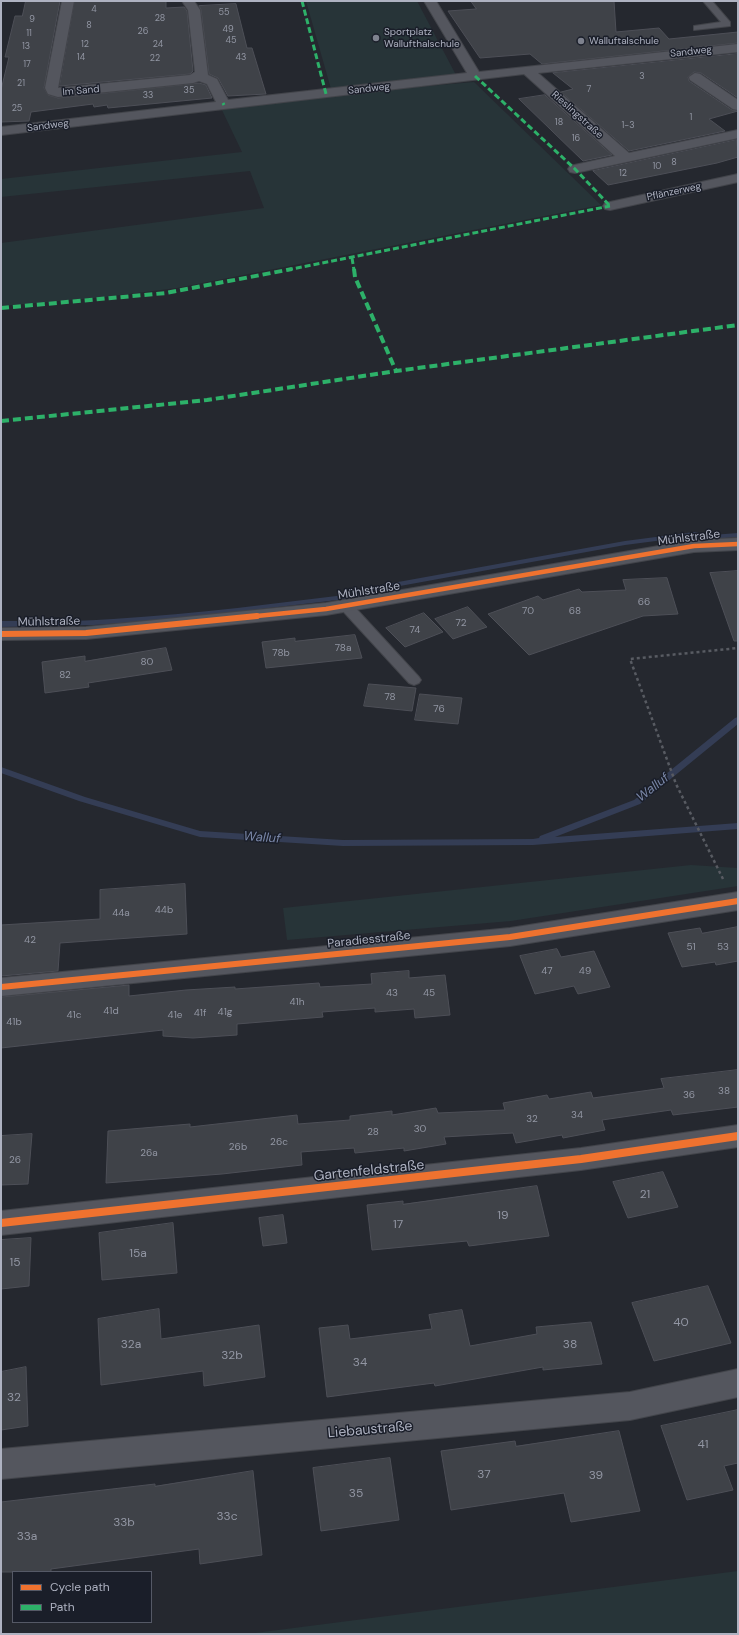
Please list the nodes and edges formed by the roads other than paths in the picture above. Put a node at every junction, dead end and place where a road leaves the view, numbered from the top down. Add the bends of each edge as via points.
1 (68, 1) edge
2 (188, 1) edge
3 (430, 1) edge
4 (707, 1) edge
5 (696, 28) dead end
6 (738, 48) edge
7 (527, 70) junction
8 (200, 76) junction
9 (475, 76) junction
10 (695, 77) dead end
11 (222, 103) dead end
12 (738, 106) edge
13 (1, 131) edge
14 (738, 134) edge
15 (627, 159) junction
16 (575, 169) dead end
17 (738, 178) edge
18 (610, 206) dead end
19 (738, 544) edge
20 (346, 606) junction
21 (1, 634) edge
22 (414, 680) dead end
23 (736, 902) edge
24 (1, 987) edge
25 (738, 1136) edge
26 (1, 1223) edge
27 (738, 1383) edge
28 (1, 1464) edge

1 - 8 street, Im Sand via 51,88 53,91 66,93 193,79
2 - 8 street via 194,10 202,74
3 - 9 street
4 - 5 lane via 727,24
6 - 7 street, Sandweg
7 - 9 street, Sandweg
7 - 15 street, Rieslingstraße
8 - 11 street via 212,82
9 - 13 street, Sandweg
10 - 12 street
14 - 15 street
15 - 16 street
17 - 18 street, Pflänzerweg
19 - 20 street, Mühlstraße via 694,546
20 - 21 street, Mühlstraße via 86,633
20 - 22 lane
23 - 24 street, Paradiesstraße via 510,938
25 - 26 street, Gartenfeldstraße via 582,1159
27 - 28 street, Liebaustraße via 630,1406

